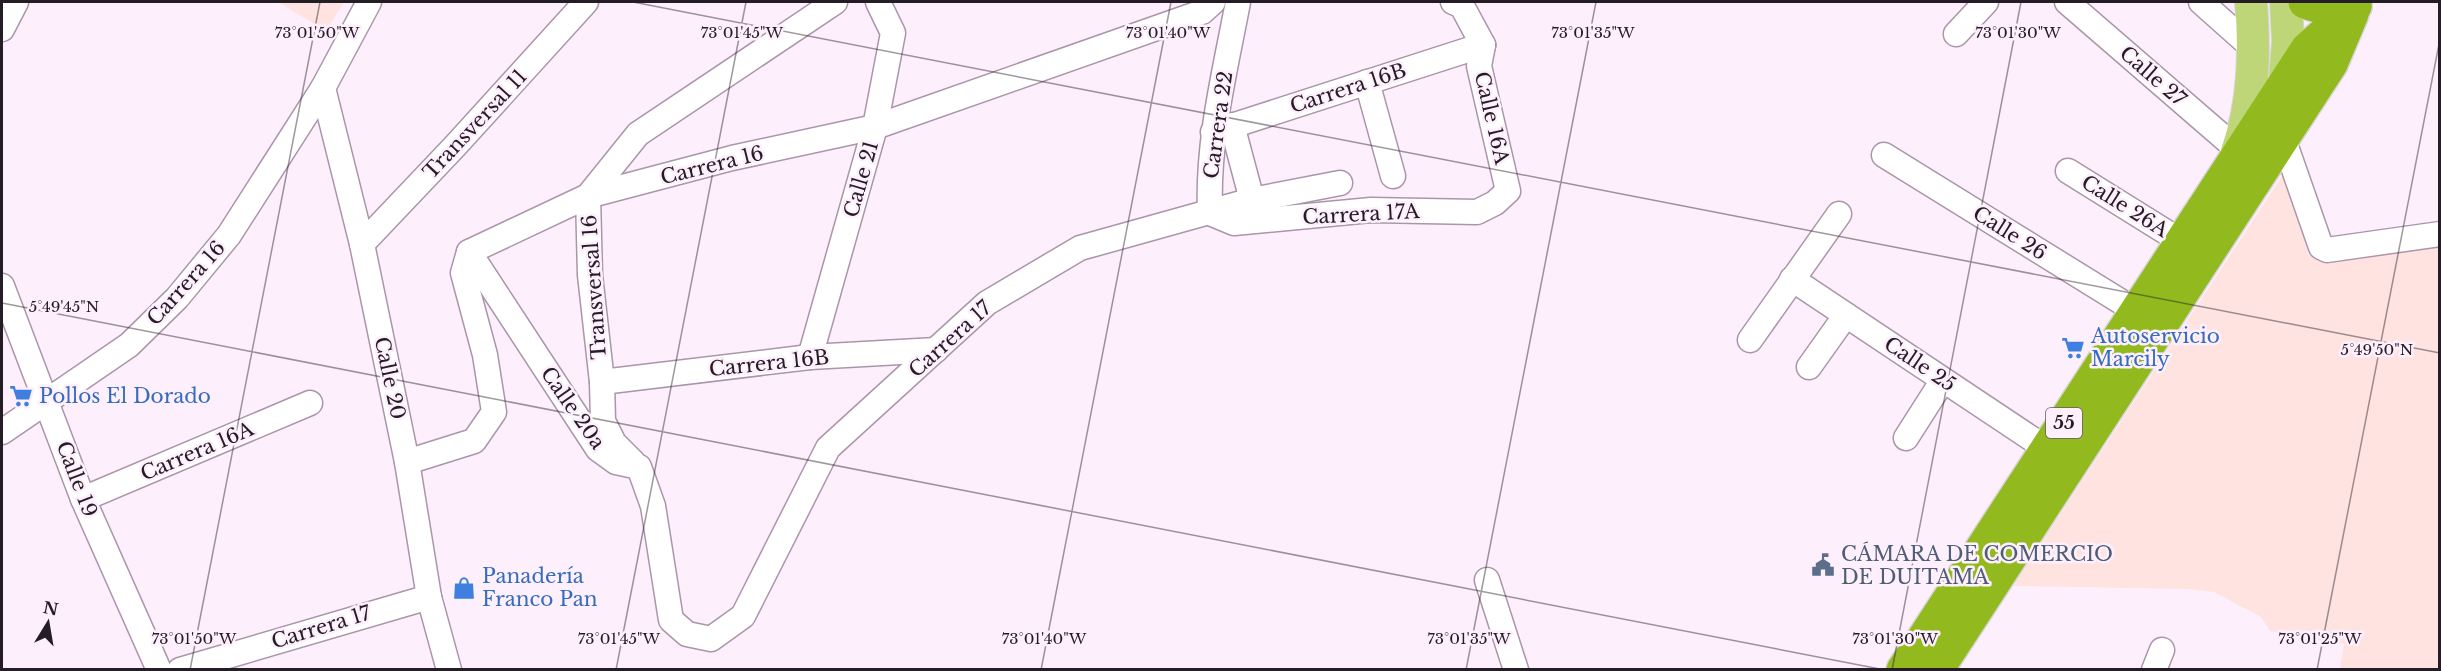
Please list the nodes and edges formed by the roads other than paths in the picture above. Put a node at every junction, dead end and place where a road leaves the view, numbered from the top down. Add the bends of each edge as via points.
1 (16, 2) edge
2 (369, 2) edge
3 (586, 2) edge
4 (835, 2) edge
5 (878, 2) edge
6 (1213, 2) edge
7 (1238, 2) edge
8 (1453, 2) edge
9 (1986, 2) edge
10 (2067, 2) edge
11 (2201, 2) edge
12 (2251, 2) edge
13 (2286, 2) edge
14 (2305, 2) edge
15 (2357, 4) edge
16 (2, 29) edge
17 (1956, 34) dead end
18 (1483, 45) junction
19 (2254, 50) junction
20 (1367, 82) junction
21 (2284, 84) junction
22 (323, 88) junction
23 (875, 127) junction
24 (1223, 128) junction
25 (2283, 138) junction
26 (1884, 155) dead end
27 (2067, 171) dead end
28 (2237, 173) junction
29 (1393, 176) dead end
30 (1340, 183) dead end
31 (1508, 191) joint
32 (588, 196) junction
33 (1251, 200) junction
34 (1210, 213) junction
35 (1839, 214) dead end
36 (2439, 234) edge
37 (2182, 242) junction
38 (362, 244) junction
39 (469, 252) junction
40 (1792, 279) junction
41 (2, 286) edge
42 (2136, 311) junction
43 (1846, 315) junction
44 (1750, 340) dead end
45 (936, 350) junction
46 (810, 357) junction
47 (1809, 368) dead end
48 (1943, 380) junction
49 (602, 382) junction
50 (47, 402) junction
51 (310, 403) dead end
52 (2, 432) edge
53 (1906, 438) dead end
54 (2047, 449) junction
55 (407, 462) junction
56 (639, 467) junction
57 (83, 499) junction
58 (1487, 580) dead end
59 (429, 597) junction
60 (1940, 648) edge
61 (159, 669) edge
62 (180, 669) edge
63 (449, 669) edge
64 (1516, 669) edge
65 (1903, 669) edge

1 - 16 street
2 - 22 street, Carrera 16
3 - 38 street, Transversal 11
4 - 32 street, Transversal 16 via 638,134
5 - 23 street, Calle 21 via 893,33
6 - 23 street, Carrera 16 via 1202,12
7 - 24 street, Carrera 22
8 - 18 street via 1462,6
9 - 17 street
10 - 28 street, Calle 27
11 - 19 street
12 - 19 main road
13 - 21 main road
14 - 15 highway via 2336,9
15 - 21 highway, 55 via 2307,49
15 - 25 highway, 55 via 2331,64
18 - 20 street, Carrera 16B
18 - 31 street, Calle 16A via 1479,66
19 - 28 main road
20 - 24 street, Carrera 16B
20 - 29 street
21 - 25 main road
21 - 28 highway, 55
22 - 38 street, Calle 20
22 - 50 street, Carrera 16 via 229,235 177,298 129,345
23 - 32 street, Carrera 16 via 732,158
23 - 46 street, Calle 21
24 - 33 street
24 - 34 street, Carrera 22 via 1209,184
25 - 28 highway, 55
25 - 36 street via 2321,247 2326,250
26 - 42 street, Calle 26
27 - 37 street, Calle 26A
28 - 37 highway, 55
28 - 60 highway, 55
30 - 33 street, Carrera 17
31 - 34 street, Carrera 17A via 1477,212 1371,210 1234,223
32 - 39 street, Carrera 16
32 - 49 street, Transversal 16 via 590,275
33 - 34 street, Carrera 17
34 - 45 street, Carrera 17 via 1080,248 987,303
35 - 40 street
37 - 42 highway, 55
38 - 55 street, Calle 20
39 - 55 street via 463,273 485,355 494,412 474,441
39 - 56 street, Calle 20a via 598,449 616,462
40 - 43 street, Calle 25
40 - 44 street
41 - 50 street, Calle 19
42 - 54 highway, 55
43 - 47 street
43 - 48 street, Calle 25
45 - 46 street, Carrera 16B
45 - 56 street, Carrera 17 via 828,448 743,616 711,639 687,634 671,620 652,506
46 - 49 street, Carrera 16B
48 - 53 street
48 - 54 street, Calle 25
49 - 56 street, Transversal 16 via 603,421 614,443
50 - 52 street, Carrera 16
50 - 57 street, Calle 19
51 - 57 street, Carrera 16A
54 - 60 highway, 55
55 - 59 street, Calle 20
57 - 61 street, Calle 19
58 - 64 street
59 - 62 street, Carrera 17
59 - 63 street, Calle 20
60 - 65 highway, 55

